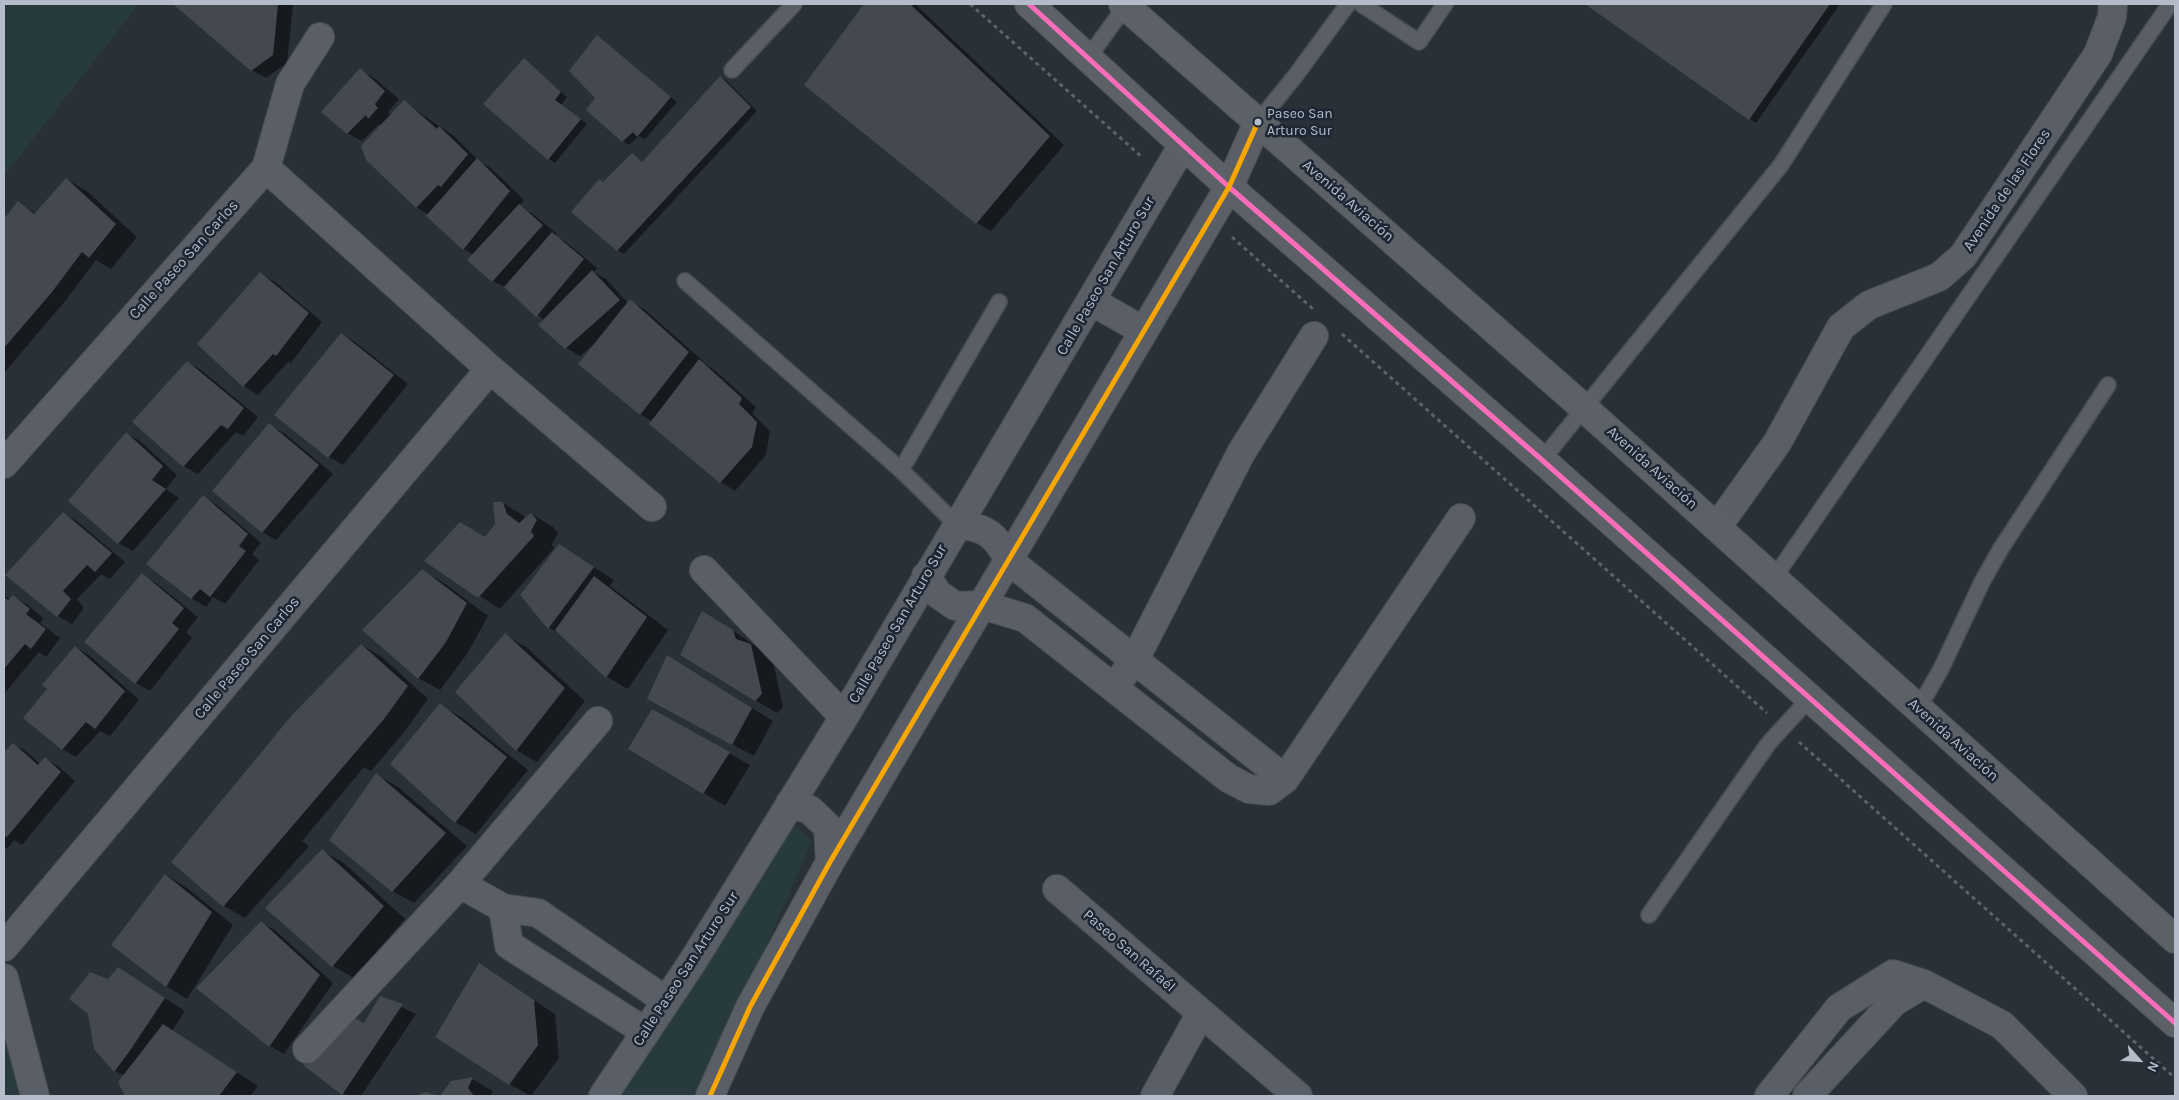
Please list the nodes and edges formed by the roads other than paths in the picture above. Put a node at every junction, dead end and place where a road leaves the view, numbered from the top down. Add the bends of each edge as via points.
1 (794, 4) edge
2 (1029, 4) edge
3 (1125, 4) edge
4 (1348, 4) edge
5 (1361, 4) edge
6 (1446, 4) edge
7 (1884, 4) edge
8 (2113, 4) edge
9 (2170, 4) edge
10 (320, 37) dead end
11 (1088, 58) junction
12 (732, 70) dead end
13 (1258, 122) junction
14 (1183, 145) junction
15 (266, 168) junction
16 (1229, 187) junction
17 (685, 281) dead end
18 (1092, 301) junction
19 (999, 302) dead end
20 (1321, 324) road end
21 (1144, 331) junction
22 (490, 369) junction
23 (2108, 385) dead end
24 (1584, 408) junction
25 (1542, 460) junction
26 (4, 464) edge
27 (901, 470) junction
28 (652, 506) dead end
29 (1461, 518) dead end
30 (957, 525) junction
31 (1717, 527) junction
32 (1008, 560) junction
33 (704, 570) dead end
34 (926, 576) junction
35 (1774, 578) junction
36 (982, 605) junction
37 (1134, 661) junction
38 (1114, 687) junction
39 (1810, 698) junction
40 (1918, 709) junction
41 (844, 717) junction
42 (598, 721) dead end
43 (1285, 779) junction
44 (790, 802) junction
45 (830, 862) junction
46 (460, 884) junction
47 (1057, 889) dead end
48 (503, 908) junction
49 (1649, 915) dead end
50 (2175, 938) edge
51 (4, 947) edge
52 (4, 978) edge
53 (1924, 984) junction
54 (665, 1000) junction
55 (1201, 1013) junction
56 (2175, 1023) edge
57 (646, 1032) junction
58 (307, 1049) dead end
59 (35, 1096) edge
60 (603, 1096) edge
61 (710, 1096) edge
62 (1154, 1096) edge
63 (1298, 1096) edge
64 (1769, 1096) edge
65 (1807, 1096) edge
66 (2073, 1096) edge

1 - 12 lane
2 - 11 main road
3 - 11 lane
3 - 13 main road, Avenida Aviación
4 - 13 lane
5 - 6 lane via 1420,42
7 - 24 lane via 1781,165
8 - 31 street, Avenida de las Flores via 2112,17 2098,54 1963,256 1939,277 1869,305 1841,327 1777,442
9 - 35 lane
10 - 15 street, Calle Paseo San Carlos via 290,84
11 - 14 main road
13 - 16 street
13 - 24 main road, Avenida Aviación
14 - 16 main road
14 - 18 street, Calle Paseo San Arturo Sur
15 - 22 street
15 - 26 street, Calle Paseo San Carlos
16 - 21 street
16 - 25 main road
17 - 27 lane
18 - 21 street
18 - 30 street, Calle Paseo San Arturo Sur
19 - 27 lane
20 - 37 street via 1241,453
21 - 32 street
22 - 28 street
22 - 51 street, Calle Paseo San Carlos
23 - 40 lane via 2000,550
24 - 25 lane
24 - 31 main road, Avenida Aviación
25 - 39 main road
27 - 30 lane
29 - 43 street
30 - 32 street via 973,525 989,534 1001,544
30 - 34 street, Calle Paseo San Arturo Sur
31 - 35 main road, Avenida Aviación
32 - 36 street
32 - 37 street
33 - 41 street
34 - 36 street via 938,594 955,606
34 - 41 street, Calle Paseo San Arturo Sur
35 - 40 main road, Avenida Aviación
36 - 38 street via 1025,618
36 - 45 street
37 - 38 street
37 - 43 street
38 - 43 street via 1228,778 1249,789 1269,792
39 - 49 lane via 1768,744
39 - 56 main road
40 - 50 main road, Avenida Aviación
41 - 44 street, Calle Paseo San Arturo Sur
42 - 46 street
44 - 45 street via 810,810 828,827
44 - 54 street, Calle Paseo San Arturo Sur via 693,961
45 - 61 street via 750,1007
46 - 48 street
46 - 58 street
47 - 55 street, Paseo San Rafaél
48 - 54 street via 538,913
48 - 57 street via 509,945
52 - 59 street
53 - 64 street via 1893,974 1839,1008
53 - 65 street via 1894,1002
53 - 66 street via 2002,1025
54 - 57 street, Calle Paseo San Arturo Sur
55 - 62 street
55 - 63 street, Paseo San Rafaél
57 - 60 street, Calle Paseo San Arturo Sur

